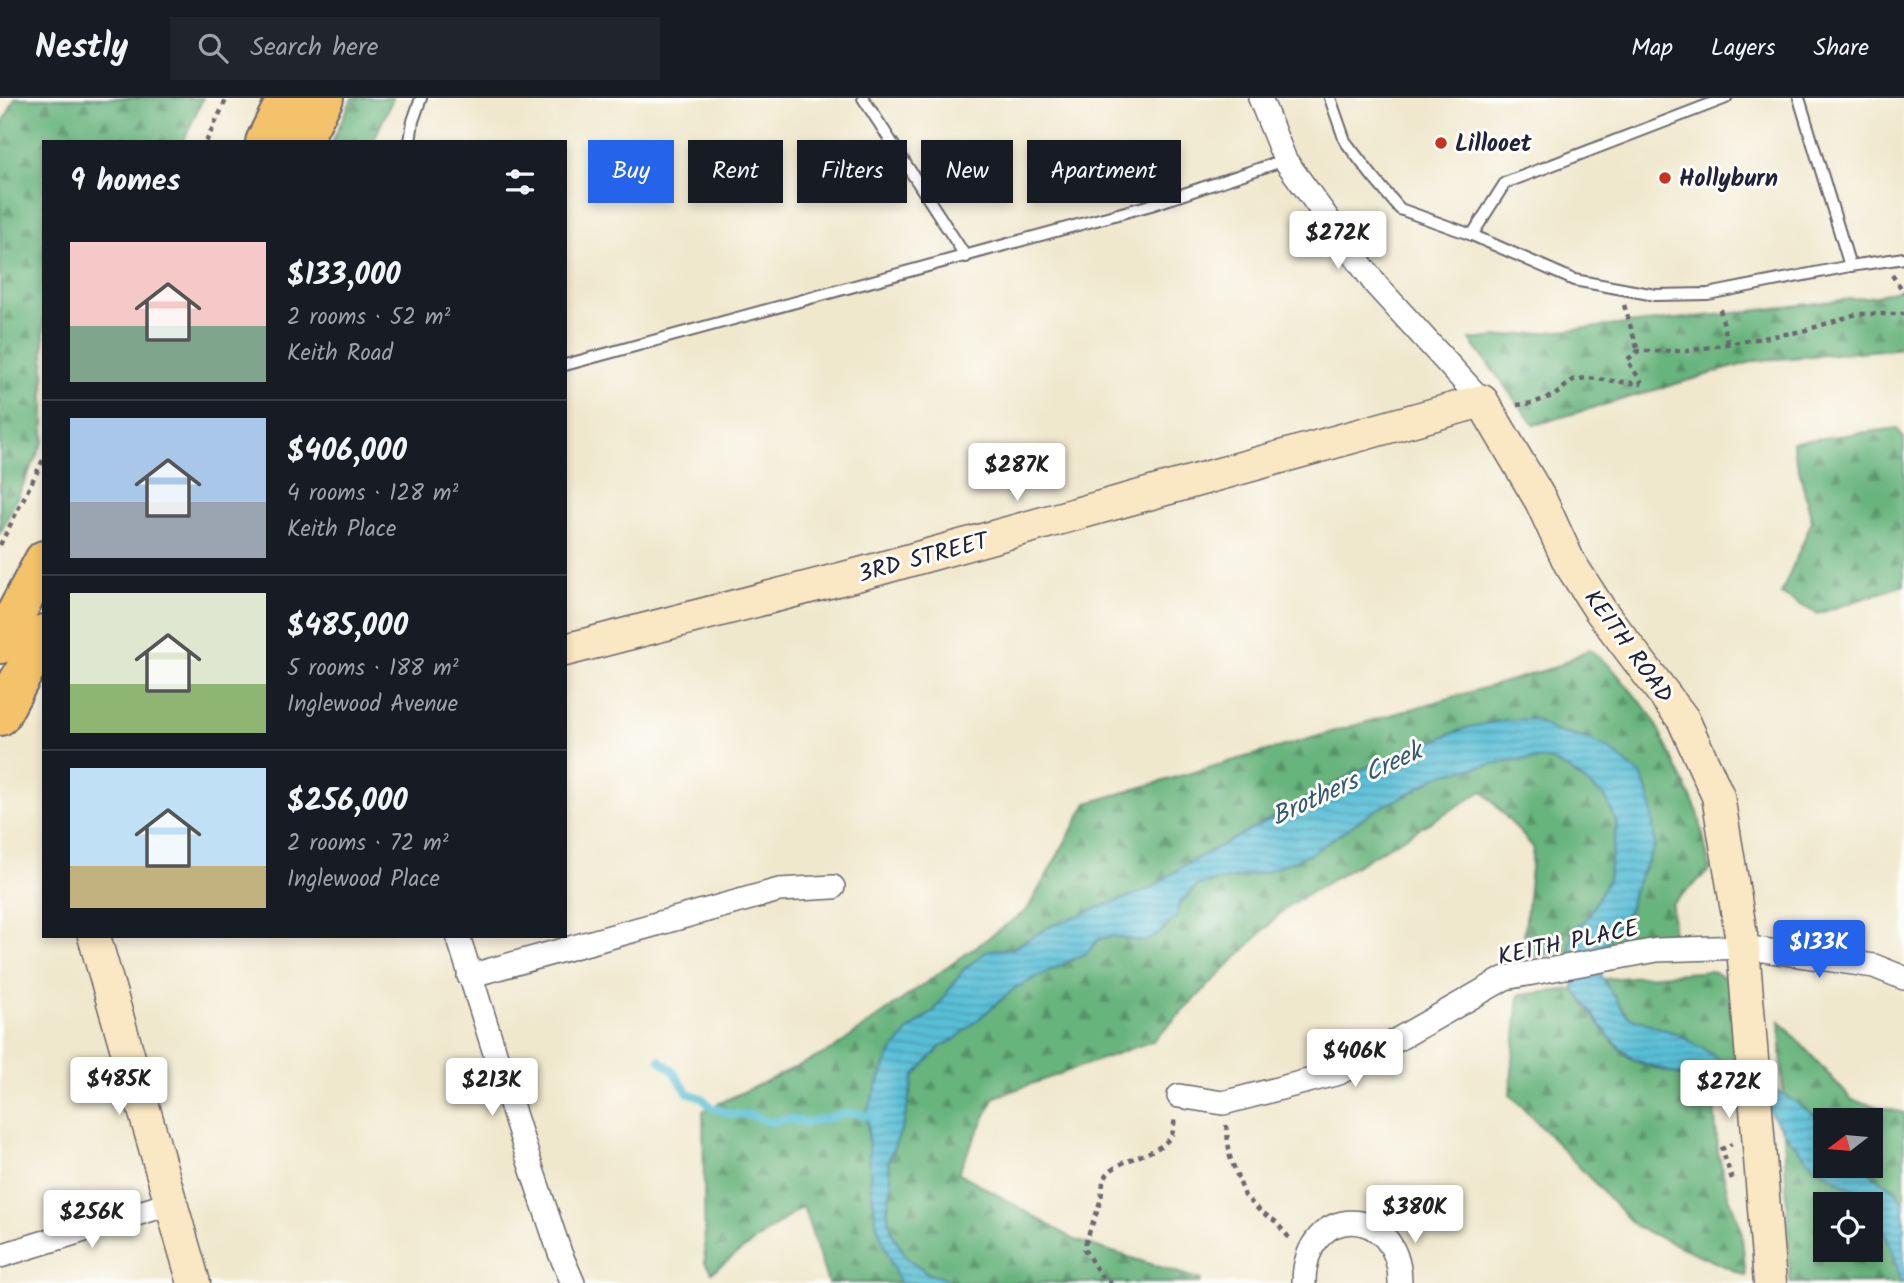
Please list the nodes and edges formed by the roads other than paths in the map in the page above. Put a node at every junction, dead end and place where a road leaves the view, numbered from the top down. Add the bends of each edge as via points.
1 (287, 98) edge
2 (324, 98) edge
3 (421, 98) edge
4 (863, 98) edge
5 (1259, 98) edge
6 (1330, 98) edge
7 (1726, 98) edge
8 (1799, 98) edge
9 (266, 140) edge
10 (302, 140) edge
11 (410, 140) edge
12 (1285, 160) junction
13 (1472, 236) junction
14 (966, 257) junction
15 (1904, 258) edge
16 (1850, 266) junction
17 (567, 364) edge
18 (1482, 401) junction
19 (42, 563) edge
20 (42, 638) edge
21 (0, 645) edge
22 (567, 649) edge
23 (0, 716) edge
24 (834, 887) dead end
25 (95, 938) edge
26 (459, 938) edge
27 (1743, 947) junction
28 (469, 976) junction
29 (1904, 978) edge
30 (1179, 1096) road end
31 (172, 1203) junction
32 (0, 1256) edge
33 (194, 1283) edge
34 (573, 1283) edge
35 (1304, 1283) edge
36 (1400, 1283) edge
37 (1770, 1283) edge

1 - 9 highway
2 - 10 highway
3 - 11 lane
4 - 14 lane
5 - 12 street, KEITH ROAD
6 - 13 lane via 1345,141 1400,209
7 - 13 lane via 1505,183
8 - 16 lane
12 - 14 lane via 1151,205
12 - 18 street, KEITH ROAD via 1376,285
13 - 16 lane via 1574,280 1655,295 1716,292
14 - 17 lane
15 - 16 lane
18 - 22 street, 3RD STREET via 860,574
18 - 27 street, KEITH ROAD via 1542,501 1569,562 1683,719 1718,796
19 - 21 highway
20 - 23 highway
24 - 28 street via 779,890
25 - 31 street
26 - 28 street
27 - 29 street, KEITH PLACE via 1874,966
27 - 30 street, KEITH PLACE via 1657,950 1504,978 1339,1073 1223,1103
27 - 37 street, KEITH ROAD
28 - 34 street
31 - 32 street
31 - 33 street
35 - 36 street via 1317,1238 1336,1223 1362,1222 1385,1236 1393,1248

